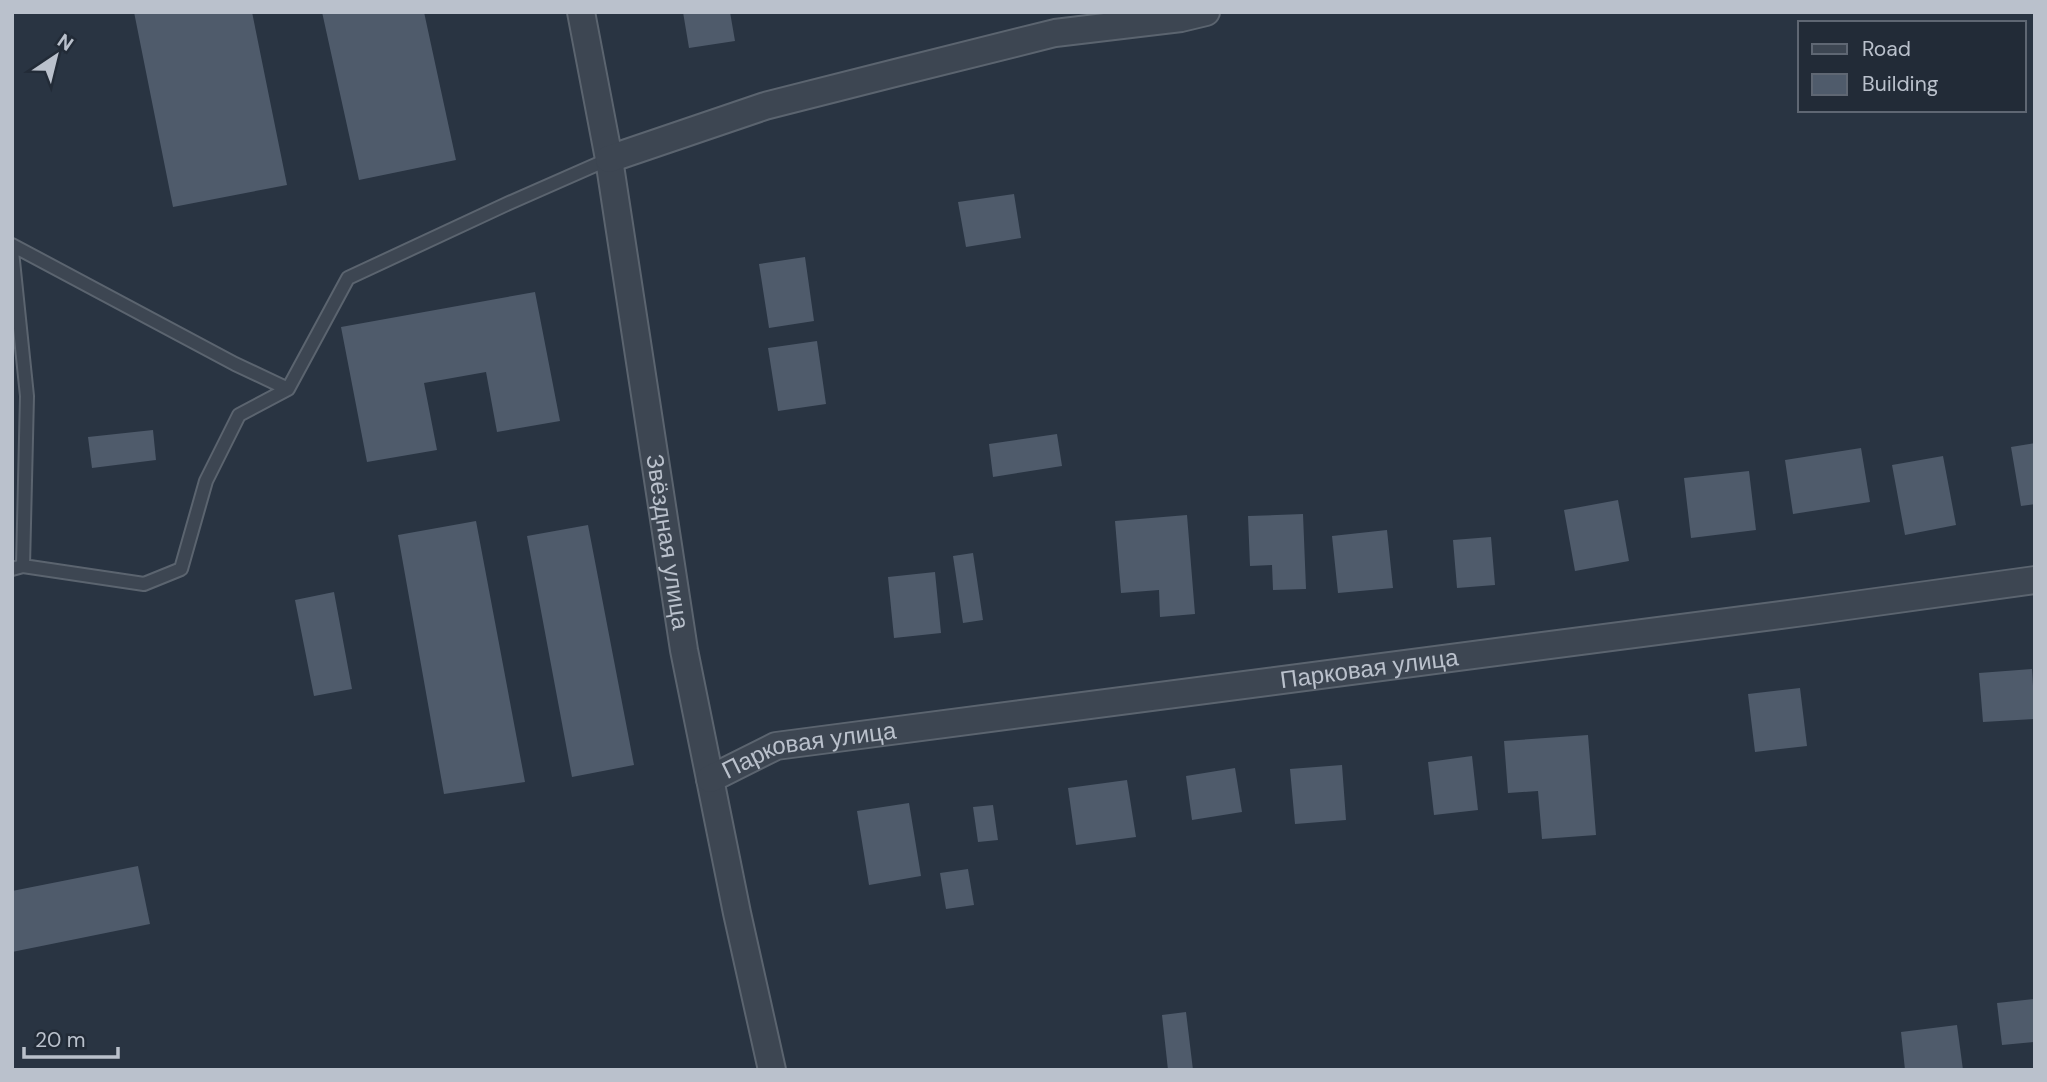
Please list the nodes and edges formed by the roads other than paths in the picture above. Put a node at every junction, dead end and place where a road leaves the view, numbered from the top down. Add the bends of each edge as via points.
1 (581, 12) edge
2 (1206, 12) edge
3 (610, 159) junction
4 (12, 245) edge
5 (12, 251) edge
6 (288, 389) junction
7 (18, 568) edge
8 (2035, 580) edge
9 (710, 779) junction
10 (772, 1070) edge

1 - 3 street, Звёздная улица
2 - 3 street via 1055,33 765,106
3 - 6 lane via 348,278
3 - 9 street, Звёздная улица via 684,650
4 - 6 lane
5 - 7 lane via 27,396
6 - 7 lane via 239,415 206,481 181,569 144,584
8 - 9 street, Парковая улица via 775,746
9 - 10 street, Звёздная улица

